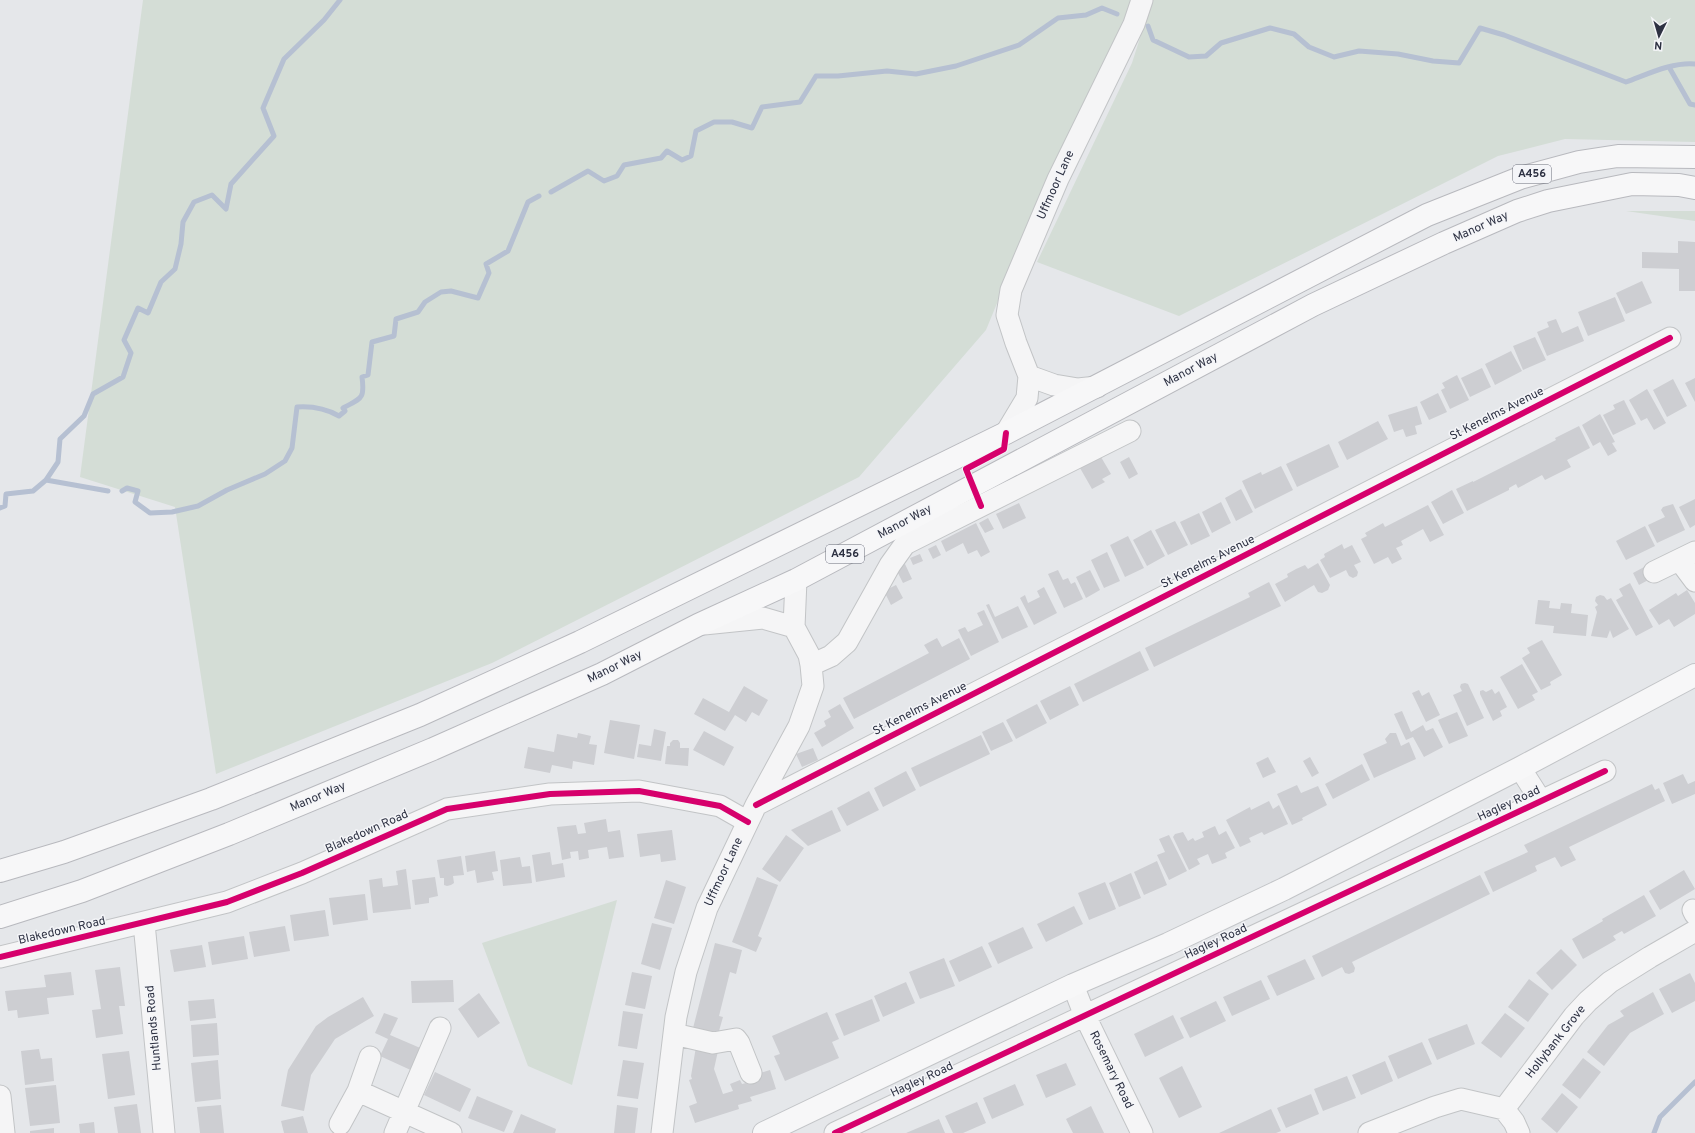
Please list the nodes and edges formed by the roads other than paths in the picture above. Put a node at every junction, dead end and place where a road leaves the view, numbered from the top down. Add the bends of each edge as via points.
1 (1142, 0) edge
2 (1695, 157) edge
3 (1695, 188) edge
4 (1670, 338) dead end
5 (1029, 376) junction
6 (1097, 387) junction
7 (1130, 431) dead end
8 (1006, 433) junction
9 (1688, 556) edge
10 (1654, 572) dead end
11 (796, 580) junction
12 (1695, 581) edge
13 (698, 625) junction
14 (794, 626) junction
15 (811, 665) junction
16 (1695, 675) edge
17 (1520, 768) junction
18 (1605, 771) dead end
19 (1541, 801) junction
20 (752, 813) junction
21 (0, 871) edge
22 (0, 916) edge
23 (144, 923) junction
24 (1695, 931) edge
25 (0, 957) edge
26 (1073, 985) junction
27 (1085, 1016) junction
28 (440, 1028) dead end
29 (674, 1034) junction
30 (370, 1057) dead end
31 (751, 1073) dead end
32 (358, 1091) junction
33 (0, 1096) edge
34 (1504, 1109) junction
35 (404, 1110) junction
36 (340, 1124) dead end
37 (4, 1133) edge
38 (164, 1133) edge
39 (395, 1133) edge
40 (451, 1133) edge
41 (662, 1133) edge
42 (764, 1133) edge
43 (835, 1133) edge
44 (1142, 1133) edge
45 (1369, 1133) edge
46 (1519, 1133) edge

1 - 5 street, Uffmoor Lane via 1134,24 1058,179 1011,290 1007,315
2 - 6 main road, A456 via 1618,156 1579,162 1520,178 1427,216
3 - 11 main road, Manor Way / A456 via 1632,184 1548,200 1517,211 1313,305
4 - 20 street, St Kenelms Avenue
5 - 6 street via 1054,385 1078,389
5 - 8 street, Uffmoor Lane via 1027,398
6 - 8 main road, A456
7 - 15 street via 905,544 890,565 848,642 831,656
8 - 21 main road, A456 via 580,642 420,715 211,799 64,852
9 - 10 street
9 - 12 street
11 - 13 main road, Manor Way / A456
11 - 14 street
13 - 14 street via 763,618
13 - 22 main road, Manor Way / A456 via 602,674 426,752 236,831 82,891
14 - 15 street, Uffmoor Lane via 809,654
15 - 20 street, Uffmoor Lane via 813,686 799,726
16 - 17 main road, Hagley Road
17 - 19 street
17 - 26 main road, Hagley Road via 1284,889 1168,944
18 - 19 street, Hagley Road
19 - 27 street, Hagley Road
20 - 23 street, Blakedown Road via 639,791 550,794 447,809 302,873 227,902
20 - 29 street, Uffmoor Lane via 707,908 686,972
23 - 25 street, Blakedown Road
23 - 38 street, Huntlands Road
24 - 34 street, Hollybank Grove via 1610,982 1588,1001
26 - 27 street, Rosemary Road
26 - 42 main road, Hagley Road
27 - 43 street, Hagley Road
27 - 44 street, Rosemary Road
28 - 35 street
29 - 31 street via 713,1043 736,1039
29 - 41 street, Uffmoor Lane
30 - 32 street
32 - 35 street
32 - 36 street
33 - 37 street
34 - 45 street via 1462,1100 1435,1107
34 - 46 street
35 - 39 street
35 - 40 street

